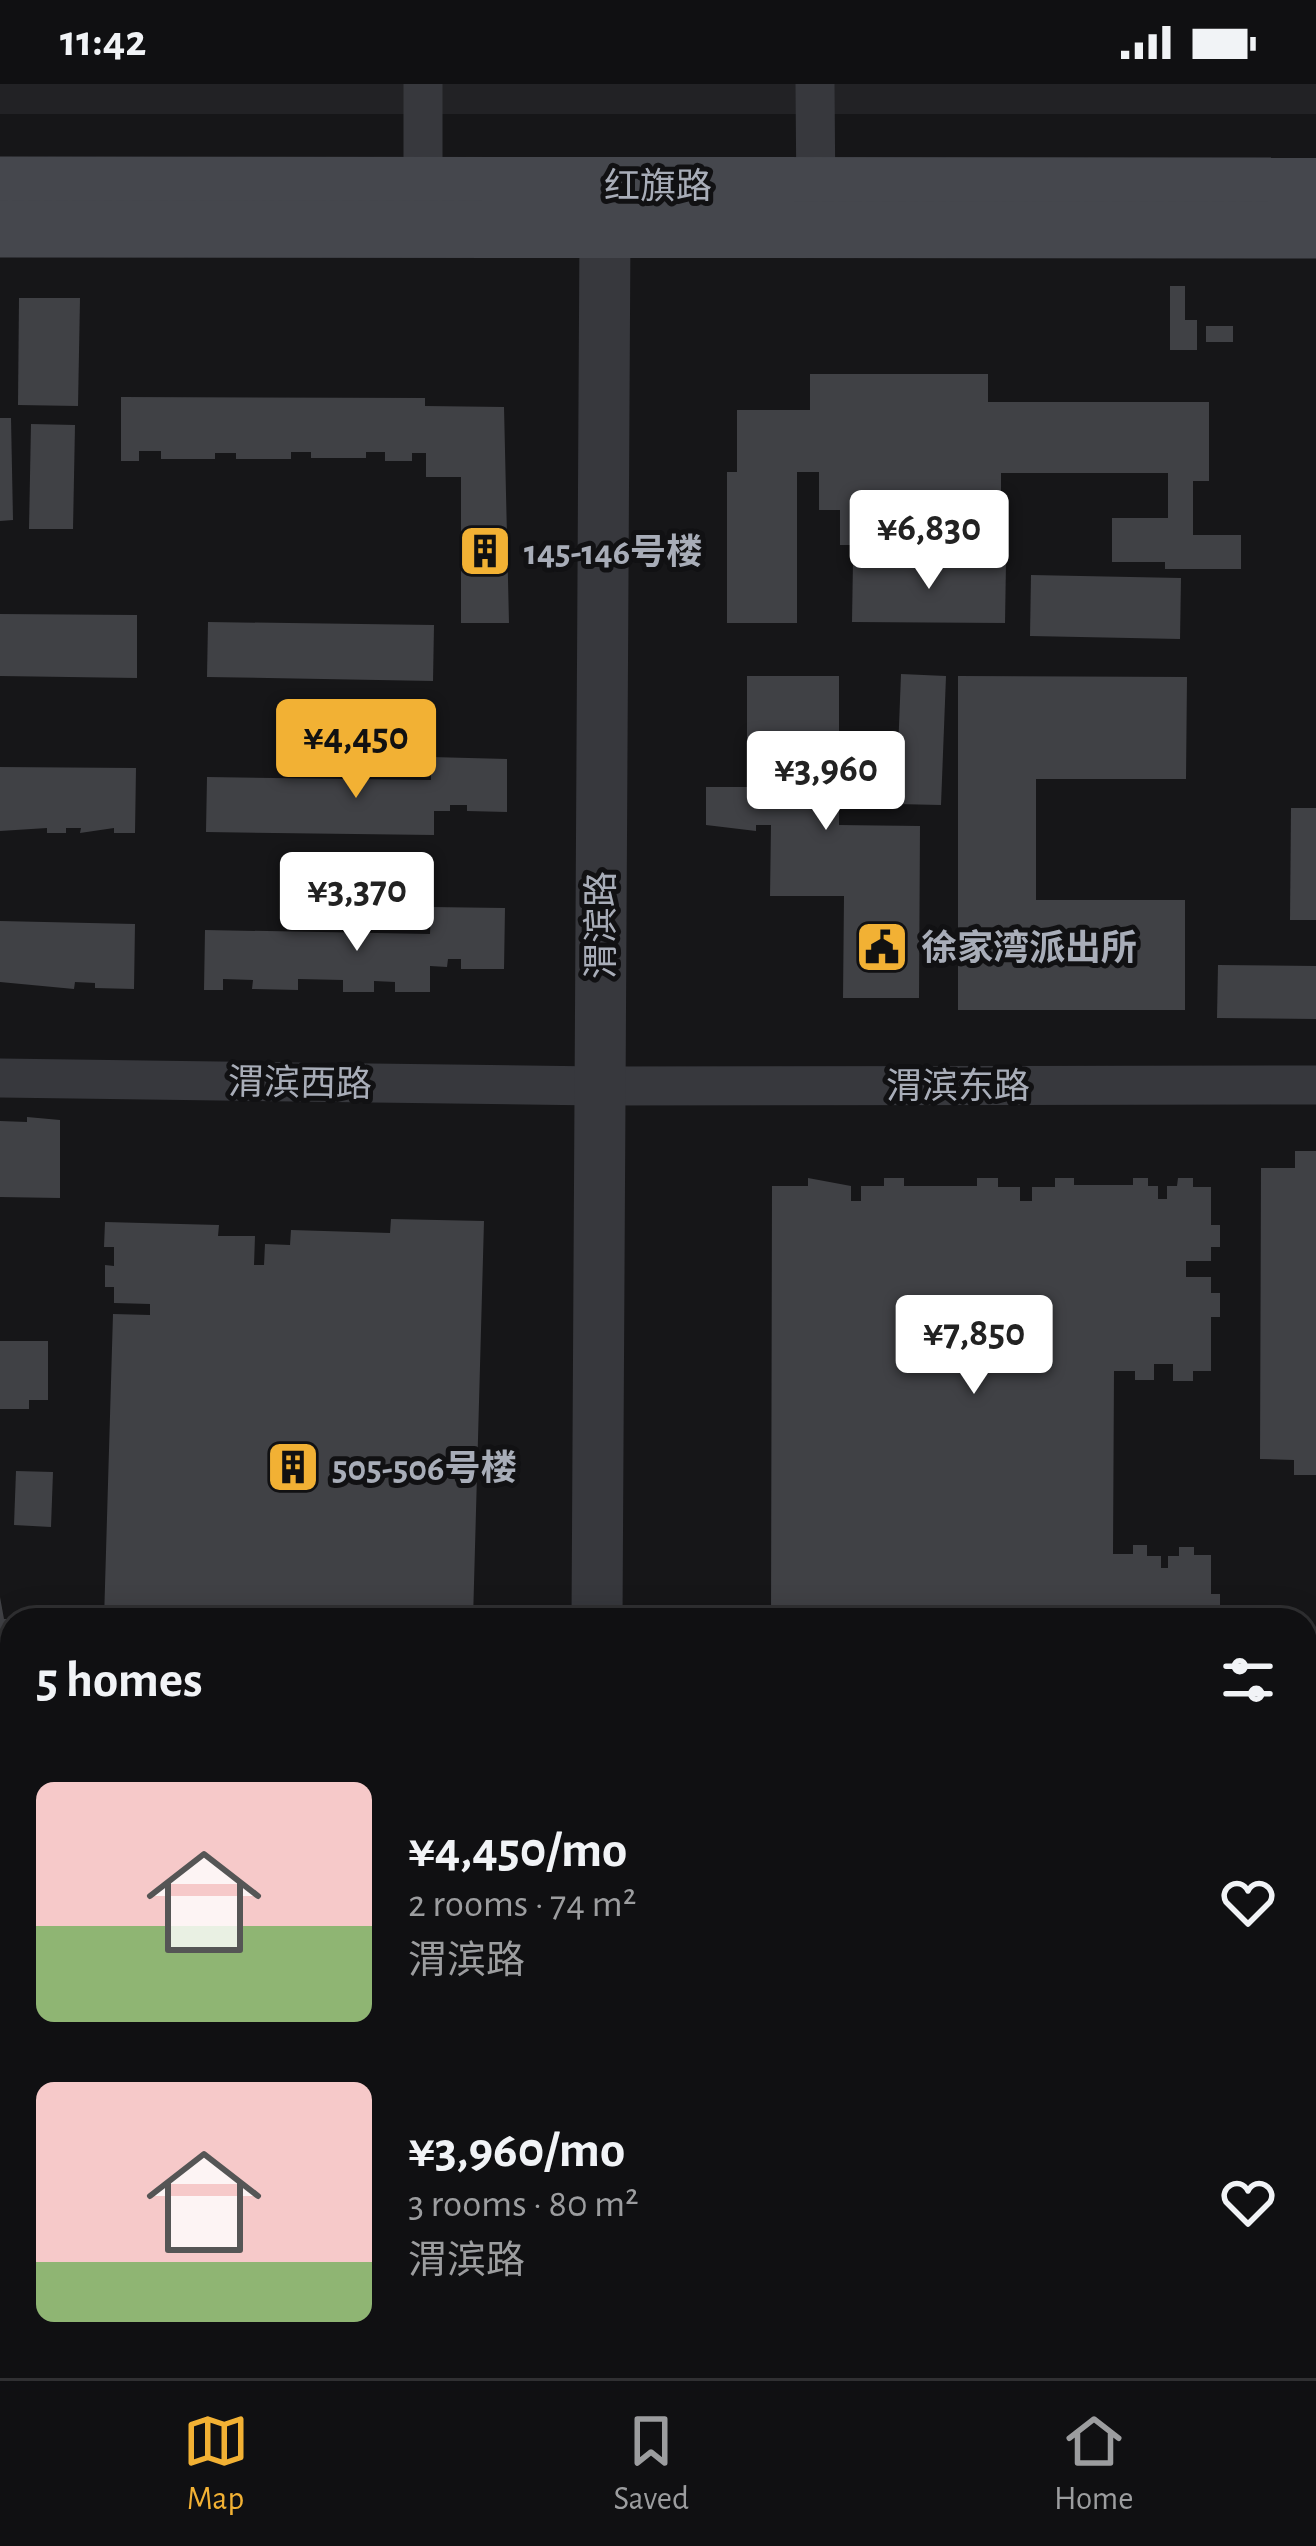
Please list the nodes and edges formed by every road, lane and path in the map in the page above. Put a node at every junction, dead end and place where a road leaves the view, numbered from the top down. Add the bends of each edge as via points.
1 (424, 84) edge
2 (815, 84) edge
3 (0, 185) edge
4 (1316, 186) edge
5 (423, 207) junction
6 (817, 208) junction
7 (0, 229) edge
8 (605, 230) junction
9 (1316, 230) edge
10 (0, 1078) edge
11 (1316, 1085) edge
12 (599, 1086) junction
13 (597, 1608) edge

1 - 5 street
2 - 6 street
3 - 5 main road, 红旗路
4 - 6 main road, 红旗路
5 - 6 main road, 红旗路
5 - 7 main road, 红旗路
5 - 8 main road, 红旗路
6 - 8 main road, 红旗路
6 - 9 main road, 红旗路
8 - 12 street, 渭滨路
10 - 12 street, 渭滨西路
11 - 12 street, 渭滨东路
12 - 13 street, 渭滨路

